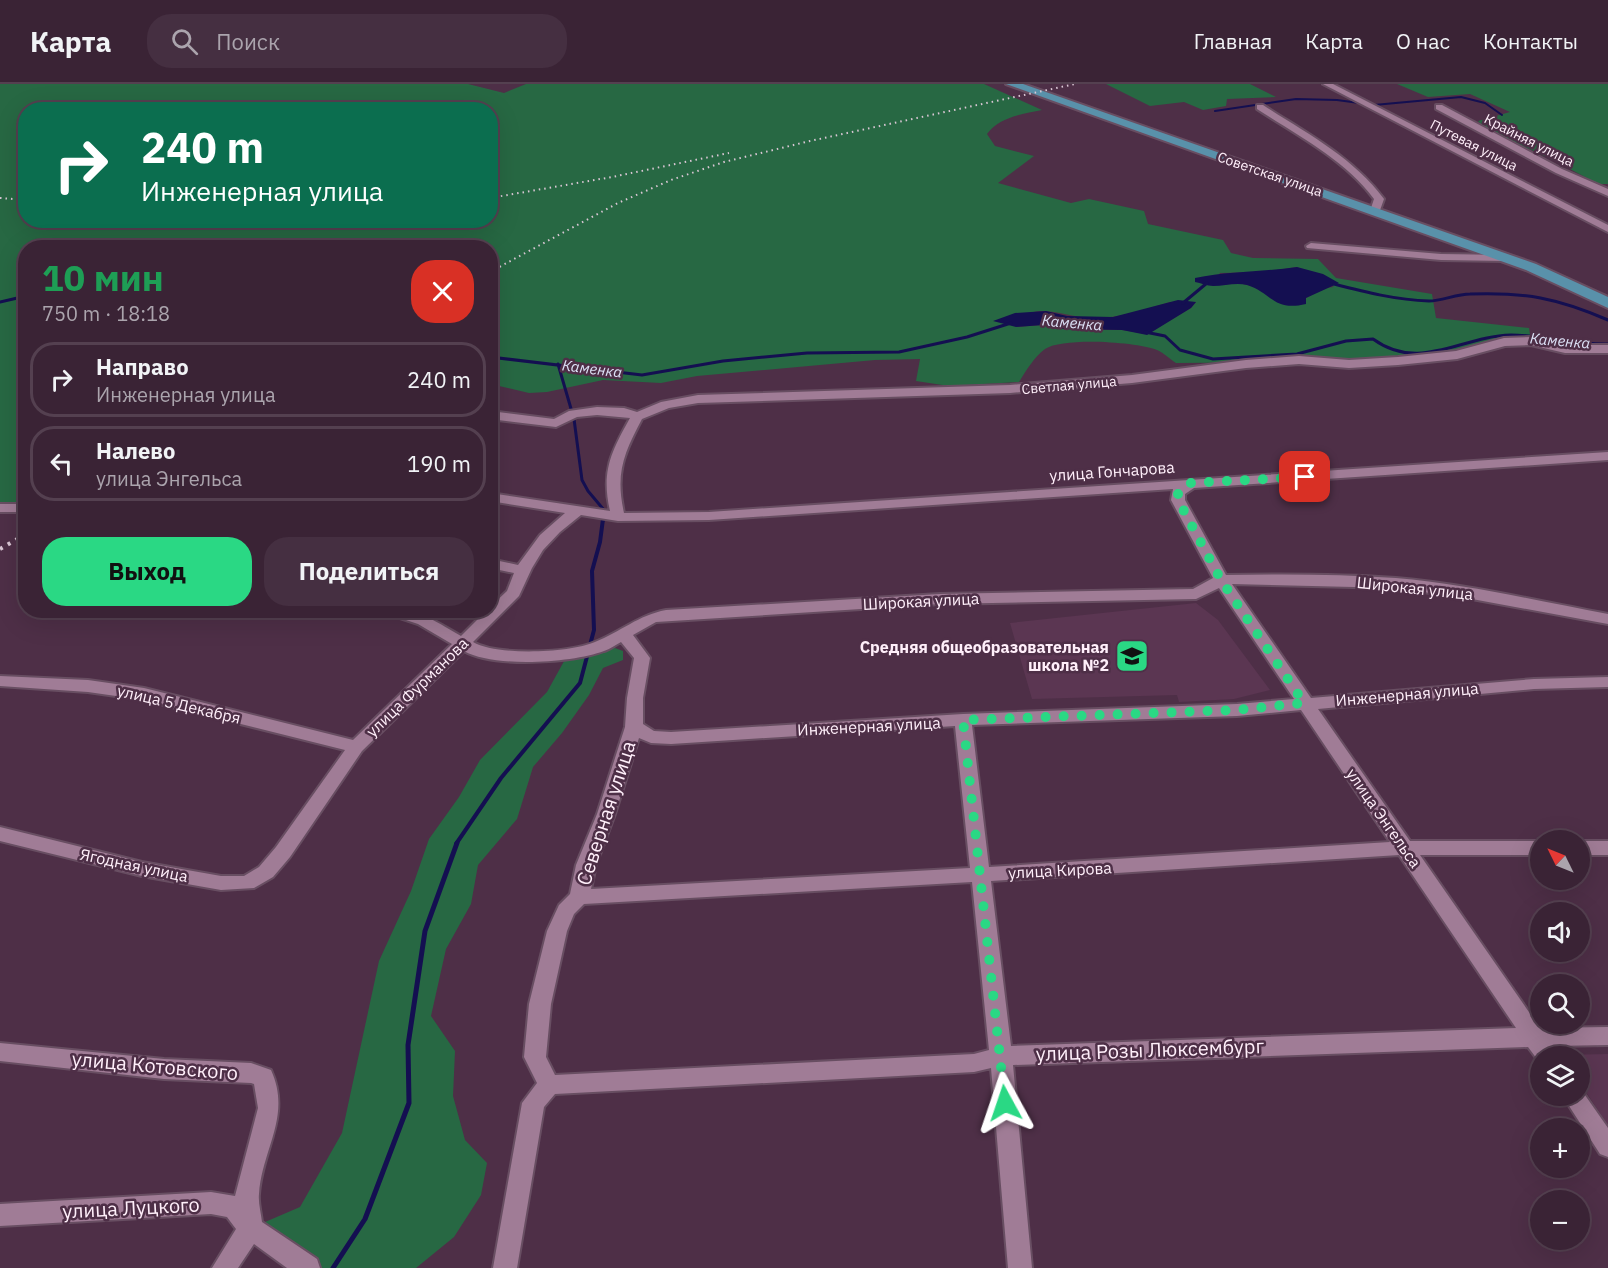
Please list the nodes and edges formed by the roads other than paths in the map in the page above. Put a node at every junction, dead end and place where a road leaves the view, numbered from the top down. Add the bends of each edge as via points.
1 (1012, 84) edge
2 (1327, 84) edge
3 (1260, 107) dead end
4 (1439, 107) dead end
5 (1608, 193) edge
6 (1375, 211) junction
7 (1608, 229) edge
8 (1311, 246) dead end
9 (1506, 258) junction
10 (1608, 303) edge
11 (1608, 349) edge
12 (498, 416) edge
13 (637, 416) junction
14 (1608, 456) edge
15 (1190, 483) junction
16 (498, 498) edge
17 (0, 508) edge
18 (18, 508) edge
19 (576, 512) junction
20 (606, 516) junction
21 (498, 565) edge
22 (521, 570) junction
23 (1221, 580) junction
24 (498, 608) edge
25 (415, 618) edge
26 (488, 618) edge
27 (1608, 619) edge
28 (622, 634) junction
29 (462, 643) junction
30 (0, 681) edge
31 (1608, 682) edge
32 (1304, 703) junction
33 (963, 720) junction
34 (634, 728) junction
35 (356, 747) junction
36 (0, 834) edge
37 (1404, 848) junction
38 (1530, 848) edge
39 (1590, 848) edge
40 (1608, 848) edge
41 (266, 872) joint
42 (979, 874) junction
43 (579, 897) junction
44 (1608, 1036) edge
45 (1534, 1037) junction
46 (1540, 1046) edge
47 (0, 1052) edge
48 (1001, 1056) junction
49 (549, 1085) junction
50 (1580, 1106) edge
51 (1608, 1147) edge
52 (0, 1215) edge
53 (251, 1228) junction
54 (224, 1268) edge
55 (308, 1268) edge
56 (505, 1268) edge
57 (1020, 1268) edge

1 - 6 main road, Советская улица
2 - 7 street, Путевая улица
3 - 6 street via 1362,177 1379,199
4 - 5 street, Крайняя улица
6 - 9 main road, Советская улица
8 - 9 street, Советская улица
9 - 10 main road, Советская улица
11 - 13 street, Светлая улица via 1503,342 1457,355 1398,361 1349,364 1299,360 1132,380 1010,389 698,399
12 - 13 street via 556,423 574,414 597,411
13 - 20 street via 611,472 613,498
14 - 15 street, улица Гончарова
15 - 20 street, улица Гончарова via 709,516
15 - 23 street via 1178,492 1178,500
16 - 19 street, улица Гончарова
17 - 18 street
19 - 20 street, улица Гончарова
19 - 22 street, улица Фурманова via 547,535
21 - 22 street
22 - 24 street, улица Фурманова via 514,593
23 - 27 street, Широкая улица via 1396,583
23 - 28 street, Широкая улица via 1196,594 940,599 666,615 651,618
23 - 32 street, улица Энгельса
25 - 29 street, Широкая улица
26 - 29 street, улица Фурманова
28 - 29 street, Широкая улица via 599,647 568,654 509,656 476,651
28 - 34 street, Северная улица via 642,658
29 - 35 street, улица Фурманова
30 - 35 street, улица 5 Декабря via 144,694
31 - 32 street, Инженерная улица via 1534,684
32 - 33 street, Инженерная улица via 1237,710
32 - 37 street, улица Энгельса
33 - 34 street, Инженерная улица via 671,738 651,737
33 - 42 street
34 - 43 street, Северная улица
35 - 41 street, улица Фурманова
36 - 41 street, Ягодная улица via 142,869 221,883 247,883
37 - 38 street, улица Кирова
37 - 42 street, улица Кирова
37 - 45 street, улица Энгельса
39 - 40 street
42 - 43 street, улица Кирова
42 - 48 street
43 - 49 street, Северная улица via 566,910 540,1004 535,1057
44 - 45 street, улица Розы Люксембург
45 - 46 street, улица Энгельса
45 - 48 street, улица Розы Люксембург
47 - 53 street, улица Котовского via 263,1077 269,1108 247,1194
48 - 49 street, улица Розы Люксембург via 974,1063
48 - 57 street
49 - 56 street via 533,1103
50 - 51 street
52 - 53 street, улица Луцкого via 211,1203 234,1207
53 - 54 street
53 - 55 street, улица Луцкого

